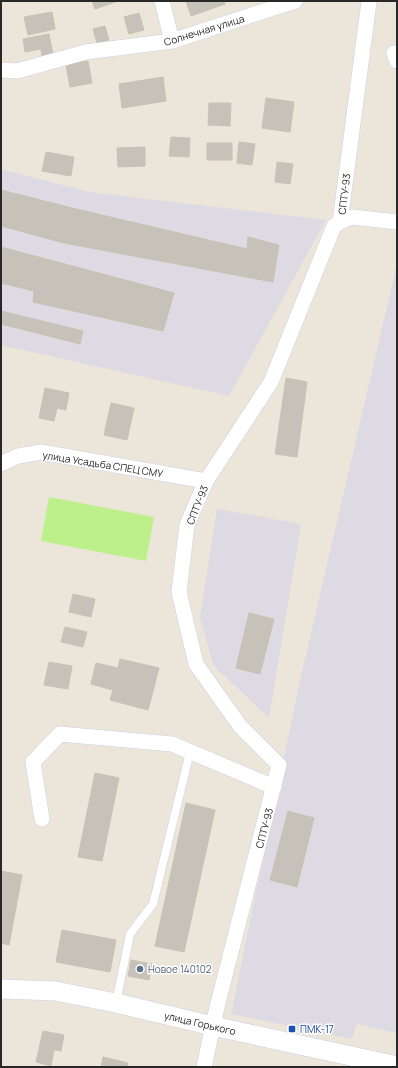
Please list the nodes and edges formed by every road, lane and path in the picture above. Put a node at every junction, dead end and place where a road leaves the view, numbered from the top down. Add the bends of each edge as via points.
1 (162, 1) edge
2 (295, 1) edge
3 (367, 1) edge
4 (172, 41) junction
5 (1, 70) edge
6 (340, 222) junction
7 (397, 222) edge
8 (2, 462) edge
9 (206, 481) junction
10 (190, 752) junction
11 (274, 787) junction
12 (42, 820) dead end
13 (2, 989) edge
14 (116, 1004) junction
15 (213, 1026) junction
16 (397, 1066) edge
17 (204, 1067) edge

1 - 4 street
2 - 4 street, Солнечная улица
3 - 6 street, СПТУ-93
4 - 5 street, Солнечная улица via 86,52 17,71
6 - 7 street via 352,218
6 - 9 street, СПТУ-93 via 334,226 271,382
8 - 9 street, улица Усадьба СПЕЦ СМУ via 41,452
9 - 11 street, СПТУ-93 via 188,525 178,592 196,664 240,726 279,765
10 - 11 street
10 - 12 street via 172,744 60,734 33,762
10 - 14 lane via 153,904 130,934
11 - 15 street, СПТУ-93
13 - 14 street, улица Горького via 55,991
14 - 15 street, улица Горького
15 - 16 street, улица Горького
15 - 17 street, СПТУ-93

